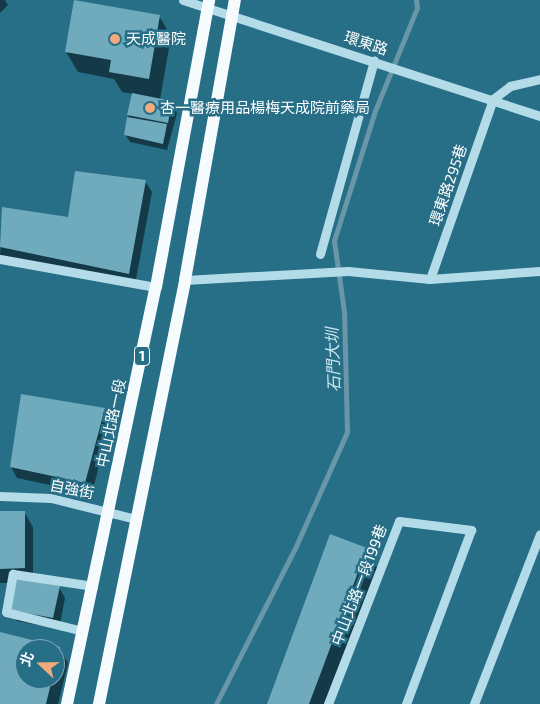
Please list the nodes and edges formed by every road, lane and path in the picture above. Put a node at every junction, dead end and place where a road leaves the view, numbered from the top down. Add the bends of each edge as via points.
1 (182, 0) edge
2 (235, 0) edge
3 (208, 3) edge
4 (233, 14) junction
5 (374, 60) junction
6 (540, 79) edge
7 (493, 99) junction
8 (540, 116) edge
9 (320, 254) dead end
10 (0, 259) edge
11 (540, 271) edge
12 (430, 279) junction
13 (185, 280) junction
14 (156, 287) junction
15 (0, 496) edge
16 (109, 511) junction
17 (136, 519) junction
18 (540, 534) edge
19 (93, 586) junction
20 (83, 631) junction
21 (67, 704) edge
22 (99, 704) edge
23 (328, 704) edge
24 (406, 704) edge
25 (474, 704) edge

1 - 3 street, 環東路
2 - 4 main road, 1
3 - 4 street, 環東路
3 - 14 main road, 中山北路一段 / 1
4 - 5 street, 環東路
4 - 13 main road, 1
5 - 7 street, 環東路
5 - 9 street
6 - 7 street via 510,86
7 - 8 street, 環東路
7 - 12 street, 環東路295巷
10 - 14 street
11 - 12 street
12 - 13 street via 323,271
13 - 17 main road, 1
14 - 16 main road, 中山北路一段 / 1
15 - 16 street, 自強街 via 51,498
16 - 17 street, 自強街
16 - 19 main road, 中山北路一段 / 1
17 - 22 main road, 1
18 - 25 street
19 - 20 main road, 中山北路一段 / 1
19 - 20 street via 13,574 6,612
20 - 21 main road, 中山北路一段 / 1
23 - 24 street, 中山北路一段199巷 via 399,521 471,530

